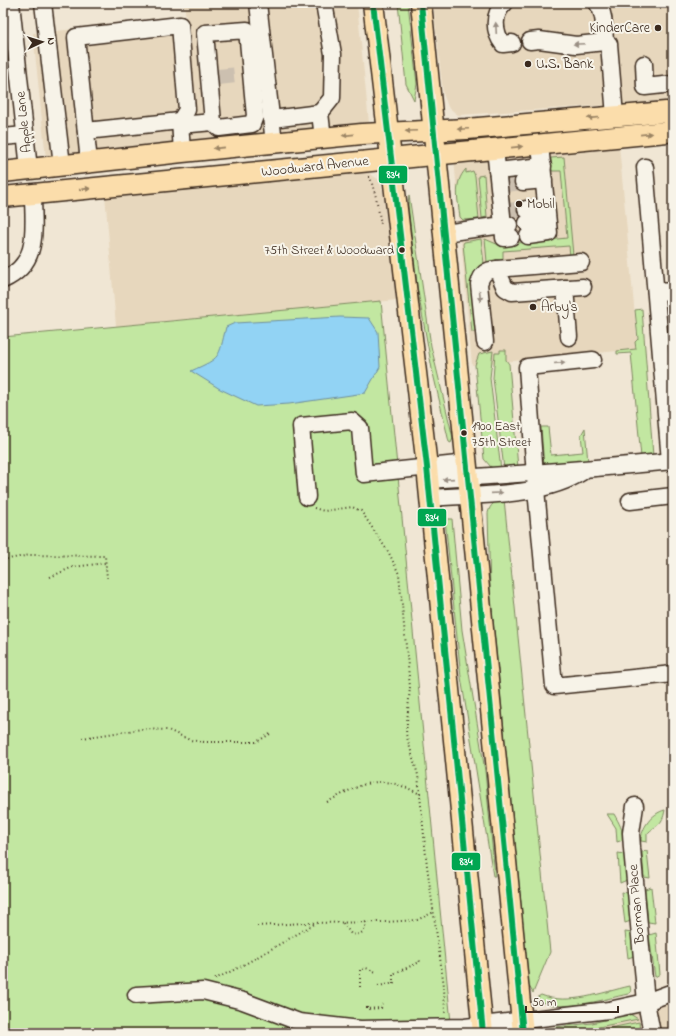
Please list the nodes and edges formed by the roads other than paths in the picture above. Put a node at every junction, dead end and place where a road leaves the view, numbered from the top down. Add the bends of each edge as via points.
1 (11, 3) edge
2 (43, 3) edge
3 (258, 3) edge
4 (324, 3) edge
5 (373, 3) edge
6 (421, 3) edge
7 (505, 3) edge
8 (597, 3) edge
9 (530, 41) dead end
10 (605, 42) junction
11 (512, 43) dead end
12 (644, 64) dead end
13 (673, 84) edge
14 (320, 113) junction
15 (673, 115) edge
16 (615, 116) junction
17 (272, 119) junction
18 (213, 122) junction
19 (180, 123) junction
20 (673, 128) edge
21 (434, 130) junction
22 (86, 131) junction
23 (387, 132) junction
24 (25, 135) junction
25 (3, 137) edge
26 (323, 138) junction
27 (274, 143) junction
28 (540, 145) junction
29 (495, 150) junction
30 (182, 152) junction
31 (436, 155) junction
32 (391, 160) junction
33 (89, 162) junction
34 (62, 165) junction
35 (645, 167) dead end
36 (29, 169) junction
37 (3, 172) edge
38 (544, 173) junction
39 (500, 180) junction
40 (523, 182) tunnel mouth
41 (33, 194) junction
42 (3, 196) edge
43 (547, 214) junction
44 (444, 233) junction
45 (581, 262) dead end
46 (497, 269) junction
47 (3, 280) edge
48 (583, 287) dead end
49 (565, 288) junction
50 (673, 290) edge
51 (656, 292) junction
52 (569, 337) dead end
53 (485, 342) dead end
54 (593, 360) dead end
55 (671, 461) edge
56 (468, 478) junction
57 (536, 481) junction
58 (428, 482) junction
59 (673, 496) edge
60 (307, 497) road end
61 (630, 501) dead end
62 (673, 674) edge
63 (635, 806) dead end
64 (673, 992) edge
65 (136, 995) dead end
66 (646, 1002) junction
67 (522, 1027) edge
68 (483, 1028) edge
69 (652, 1033) edge

1 - 24 street, Apple Lane
2 - 34 street
3 - 17 street
4 - 14 street via 333,54 332,98
5 - 23 main road
6 - 21 main road
11 -> 7 street via 503,44 496,35 495,22 499,10
8 - 10 street via 602,14
10 -> 9 street via 576,45
10 - 16 street via 609,44
12 - 13 street via 645,87
14 - 17 street
14 - 26 street
15 - 16 main road, Woodward Avenue via 666,112
16 -> 21 main road, Woodward Avenue
17 - 27 street
18 - 18 street via 220,128 252,124 255,116 245,75 247,30 205,33 213,78
18 - 19 street
19 - 22 street
19 - 22 street via 187,110 180,26 76,37
19 - 30 street
28 -> 20 main road, Woodward Avenue via 667,132
21 -> 23 main road, Woodward Avenue
21 - 31 main road
22 - 33 street
23 -> 26 main road, Woodward Avenue
23 - 32 main road
24 - 25 street
24 - 36 street, Apple Lane
26 - 27 main road, Woodward Avenue
27 -> 30 main road, Woodward Avenue
29 -> 28 main road, Woodward Avenue
28 - 38 street
29 - 31 main road, Woodward Avenue
29 - 39 street
30 - 33 main road, Woodward Avenue
31 - 32 main road, Woodward Avenue
31 - 44 main road
41 -> 32 main road, Woodward Avenue
32 - 58 main road
33 - 34 main road, Woodward Avenue
34 - 36 main road, Woodward Avenue
35 - 51 street
36 - 37 main road, Woodward Avenue
38 - 39 street
38 - 40 street
38 - 43 street
39 - 44 street via 506,222
41 - 42 main road, Woodward Avenue
41 - 47 street via 34,240 29,256 23,266
43 - 43 street via 527,222 549,233
44 - 56 main road
45 - 46 street
46 - 49 street via 505,288 512,292
46 -> 53 street via 486,271 479,284
48 - 49 street
49 - 52 street
50 - 51 street
51 - 55 street
57 -> 54 street via 527,367
55 - 57 street via 586,469 552,486
56 - 57 street
56 - 58 street
56 - 67 main road
57 - 62 street via 554,686
58 - 60 street via 364,474 360,428 352,421 301,426
58 - 68 main road
59 - 61 street
63 - 66 street, Borman Place via 631,833
64 - 66 street
65 - 68 street via 197,991 216,993 289,1019 323,1026 360,1029
66 - 67 street
66 - 69 street, Borman Place
67 - 68 street

